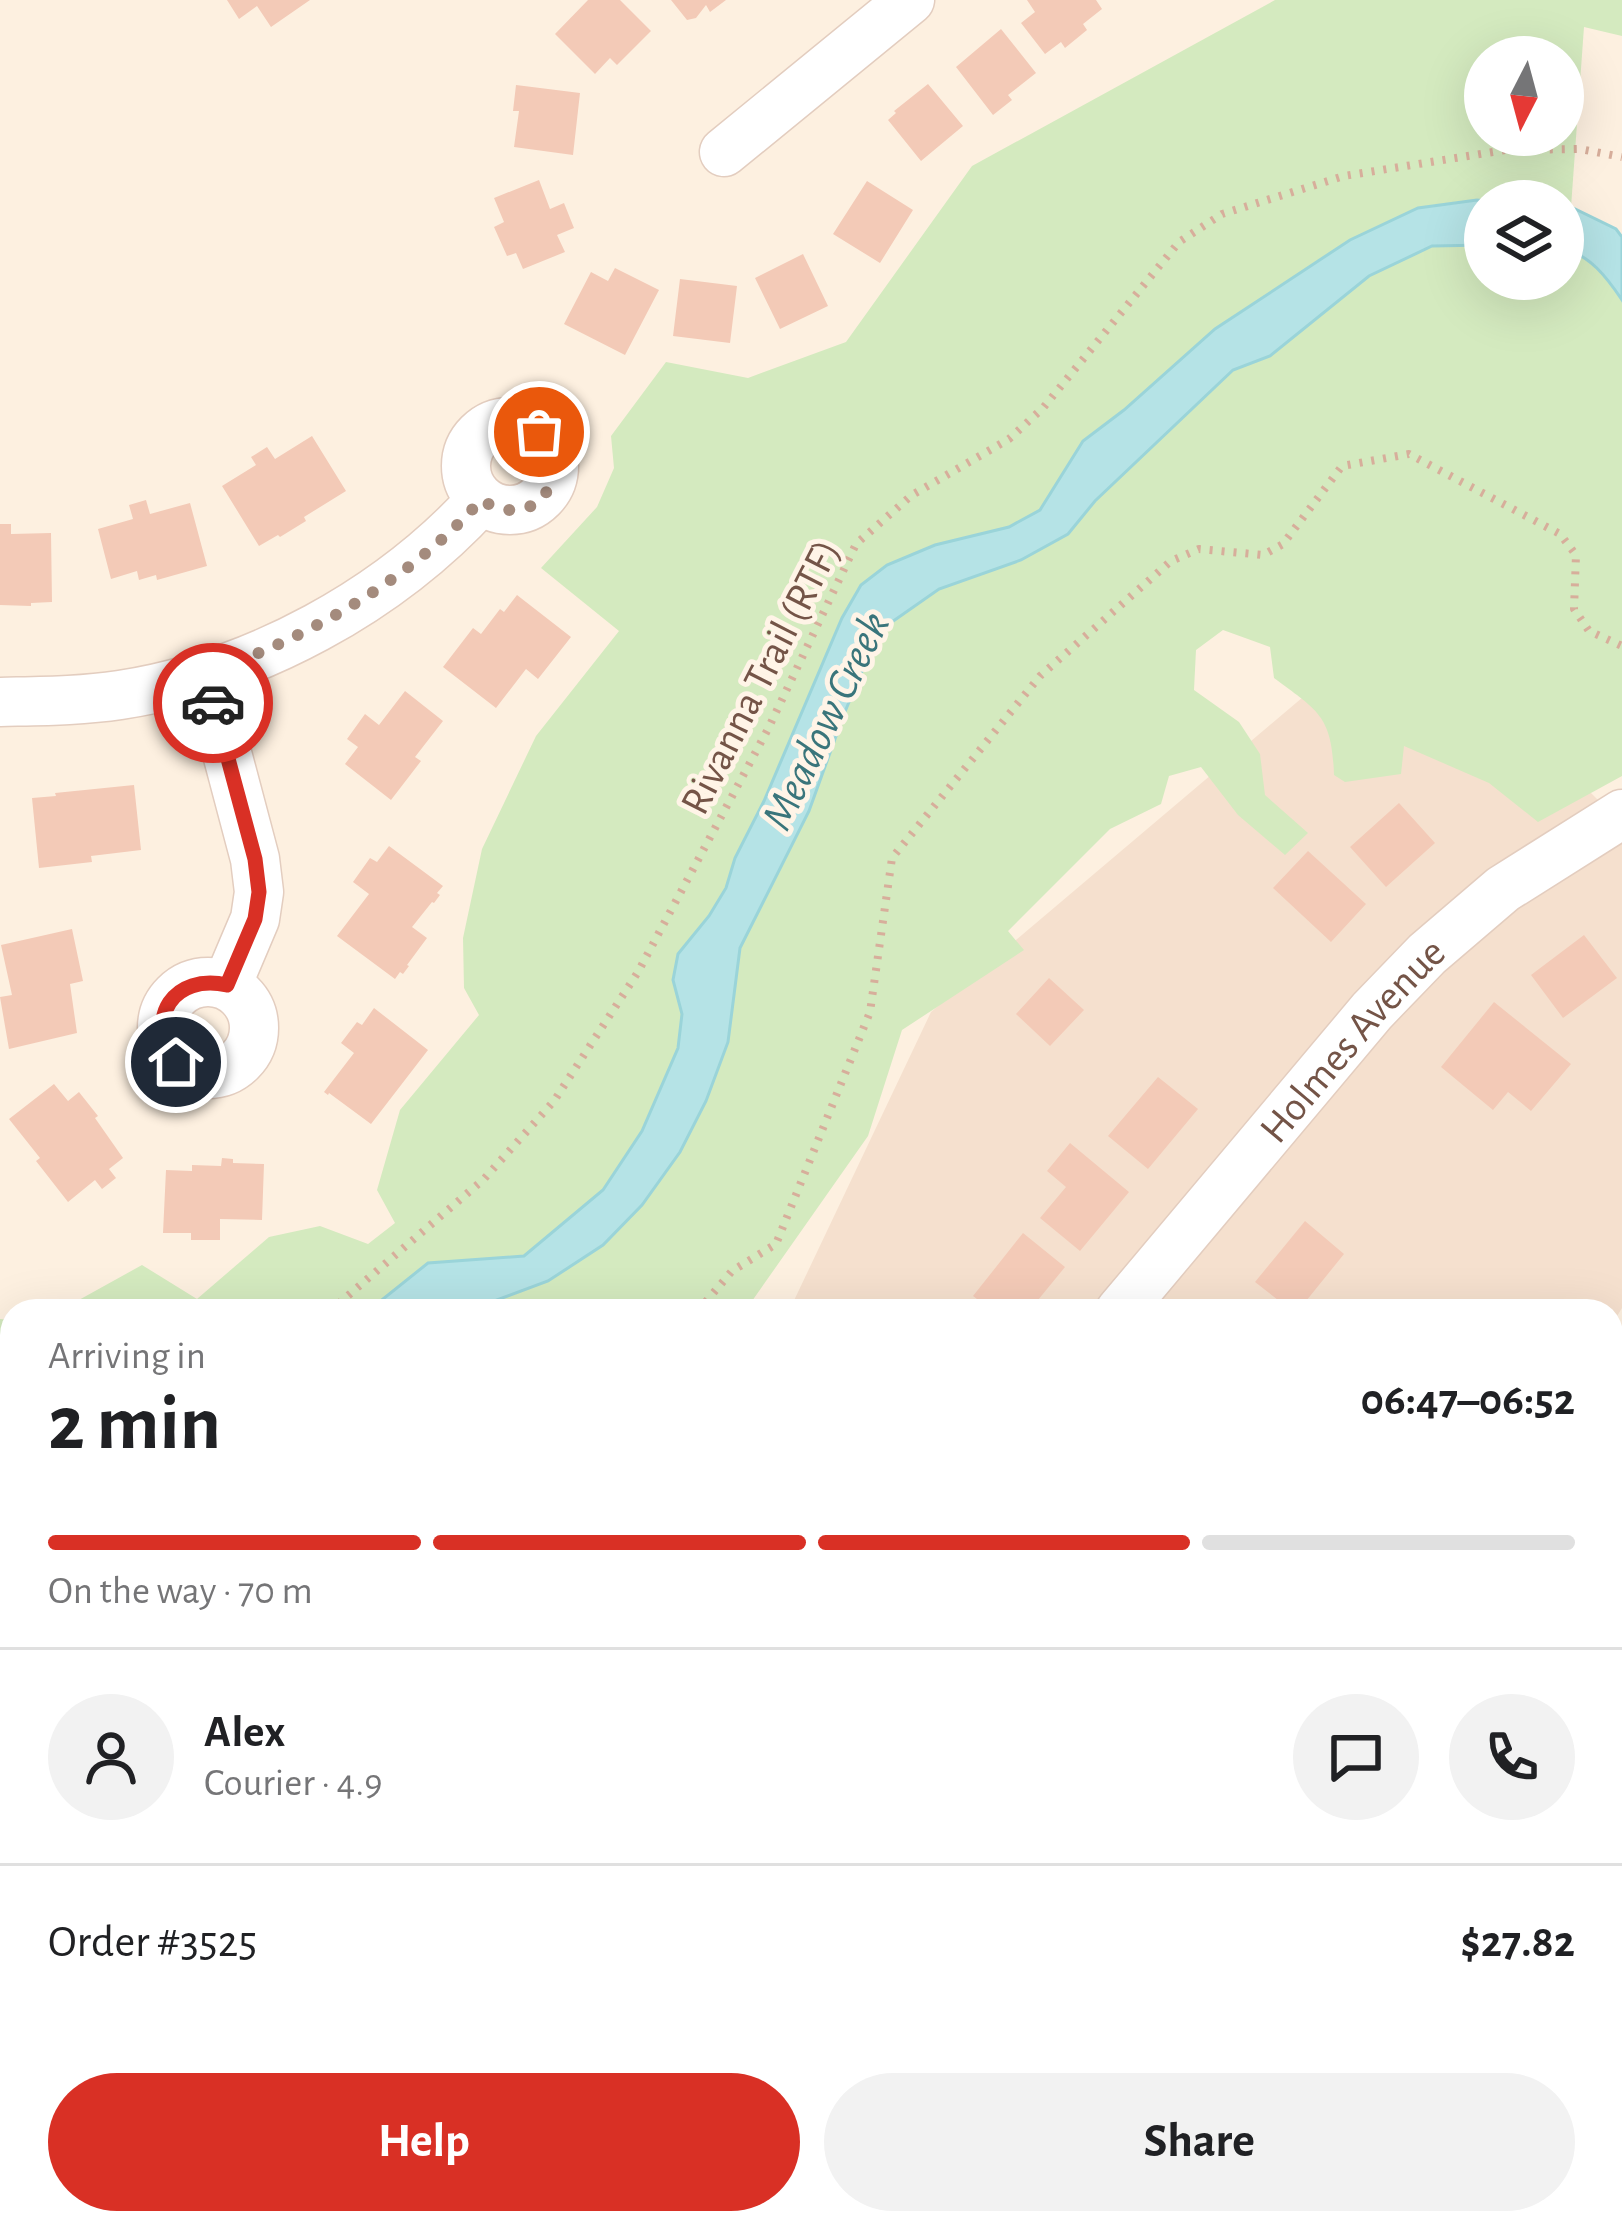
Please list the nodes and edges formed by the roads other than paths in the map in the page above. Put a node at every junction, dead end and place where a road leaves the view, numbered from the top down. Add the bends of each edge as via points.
1 (910, 0) edge
2 (724, 152) dead end
3 (481, 500) dead end
4 (206, 674) junction
5 (0, 702) edge
6 (1622, 814) edge
7 (227, 985) dead end
8 (1130, 1299) edge

1 - 2 street
3 - 4 street via 351,608
4 - 5 street via 125,694
4 - 7 street via 259,892
6 - 8 street, Holmes Avenue via 1503,890 1427,954

